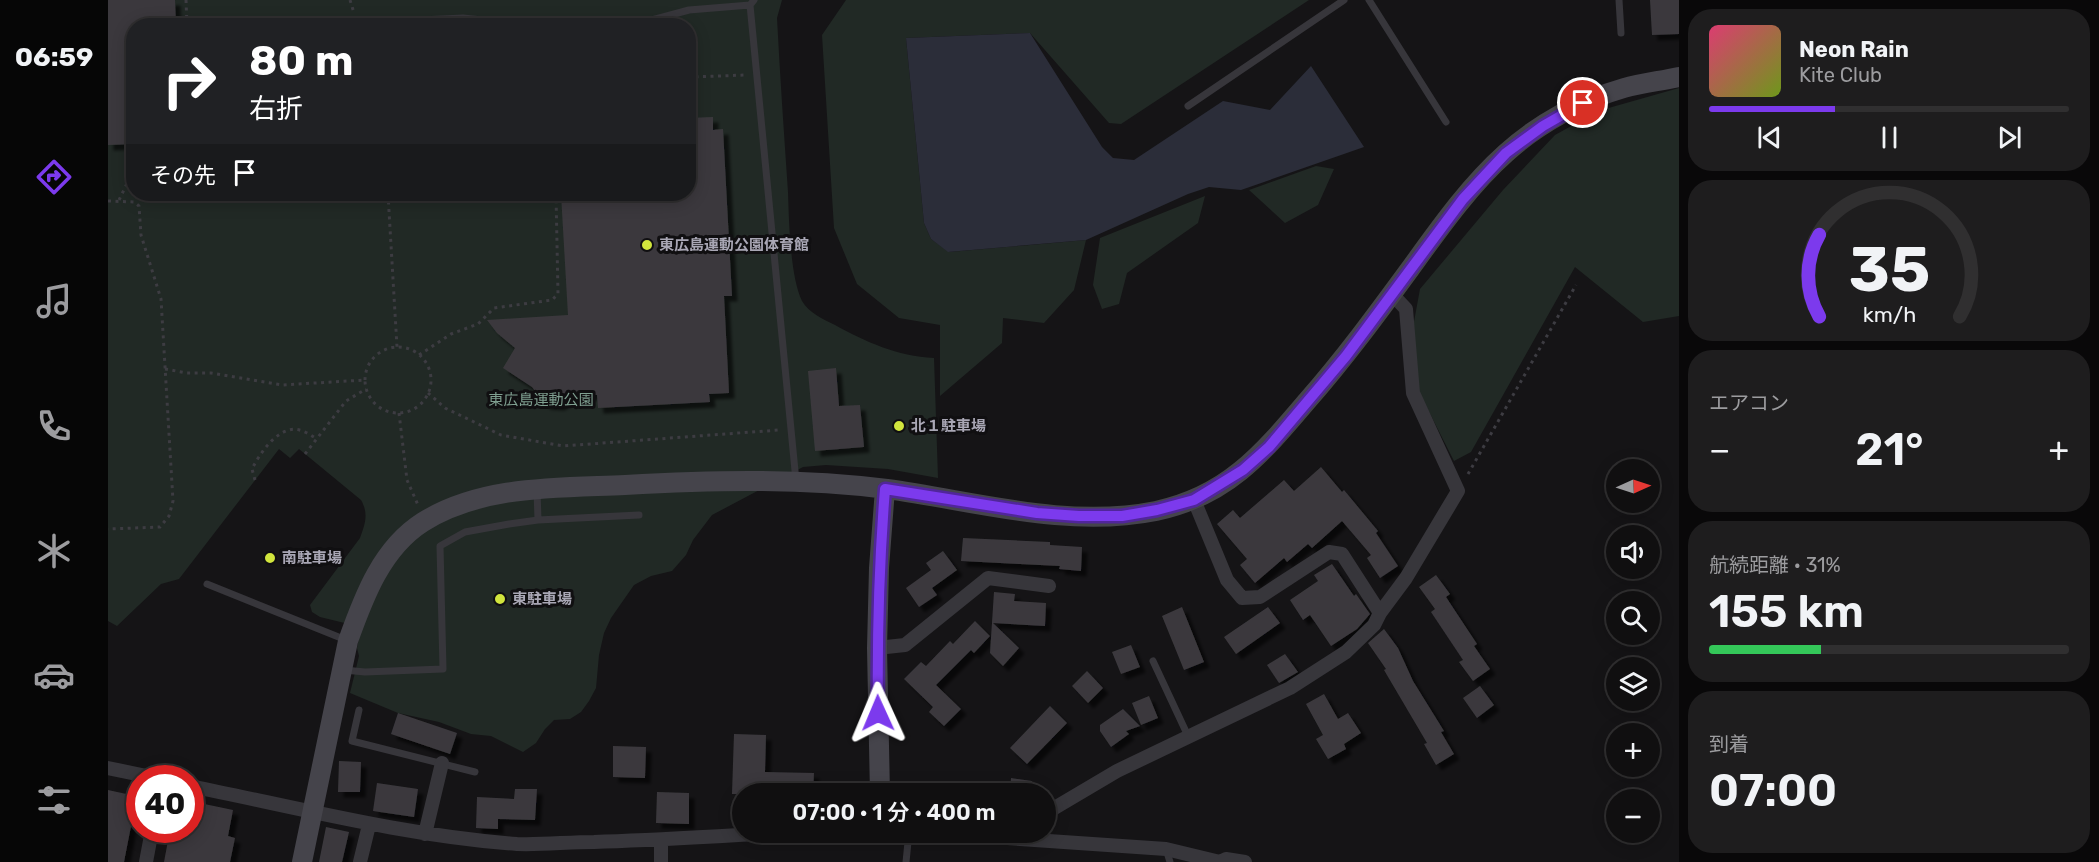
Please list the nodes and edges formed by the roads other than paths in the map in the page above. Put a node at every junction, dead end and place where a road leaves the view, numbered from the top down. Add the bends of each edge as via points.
1 (1344, 0) edge
2 (1369, 0) edge
3 (1619, 0) edge
4 (752, 3) edge
5 (659, 18) edge
6 (1621, 33) dead end
7 (1679, 77) edge
8 (1188, 106) dead end
9 (1446, 122) dead end
10 (1392, 294) junction
11 (796, 481) junction
12 (885, 489) junction
13 (537, 490) junction
14 (1194, 500) junction
15 (639, 515) dead end
16 (538, 520) junction
17 (207, 584) dead end
18 (1049, 586) dead end
19 (1380, 613) junction
20 (348, 640) junction
21 (877, 648) junction
22 (1153, 661) dead end
23 (341, 670) junction
24 (359, 710) dead end
25 (1188, 736) junction
26 (442, 764) junction
27 (108, 768) edge
28 (126, 772) edge
29 (475, 772) dead end
30 (880, 783) edge
31 (204, 789) edge
32 (1056, 807) edge
33 (313, 811) junction
34 (369, 825) junction
35 (425, 834) junction
36 (732, 836) edge
37 (661, 840) junction
38 (1056, 841) edge
39 (150, 843) edge
40 (908, 843) edge
41 (1168, 856) edge
42 (146, 862) edge
43 (302, 862) edge
44 (360, 862) edge
45 (662, 862) edge
46 (906, 862) edge
47 (1245, 862) edge

1 - 8 lane
2 - 9 lane
3 - 6 lane
4 - 5 lane via 689,10
4 - 11 lane
7 - 10 street via 1626,88 1583,103 1506,153 1463,199
10 - 14 street via 1269,447 1243,470
10 - 19 street via 1406,309 1413,393 1458,491 1406,578
11 - 12 street
11 - 13 street
12 - 14 street via 1079,516 1122,516
12 - 21 street
13 - 16 lane
13 - 20 street via 467,502 421,523 383,561
14 - 19 street via 1227,580 1242,598 1260,597 1329,552 1342,554
15 - 16 lane
16 - 23 lane via 465,532 440,546 443,669
17 - 20 lane
18 - 21 street via 988,578 905,645
19 - 25 street via 1374,625 1346,652 1290,688
20 - 23 street
21 - 30 street
22 - 25 lane
23 - 33 street
24 - 26 lane via 352,741
25 - 32 street
26 - 29 lane
26 - 35 street
27 - 28 street
31 - 33 street
33 - 34 street
33 - 43 street
34 - 35 street
34 - 44 street
35 - 37 street via 520,844
36 - 37 street
37 - 45 street
38 - 41 street
39 - 42 street
40 - 46 lane
41 - 47 street

